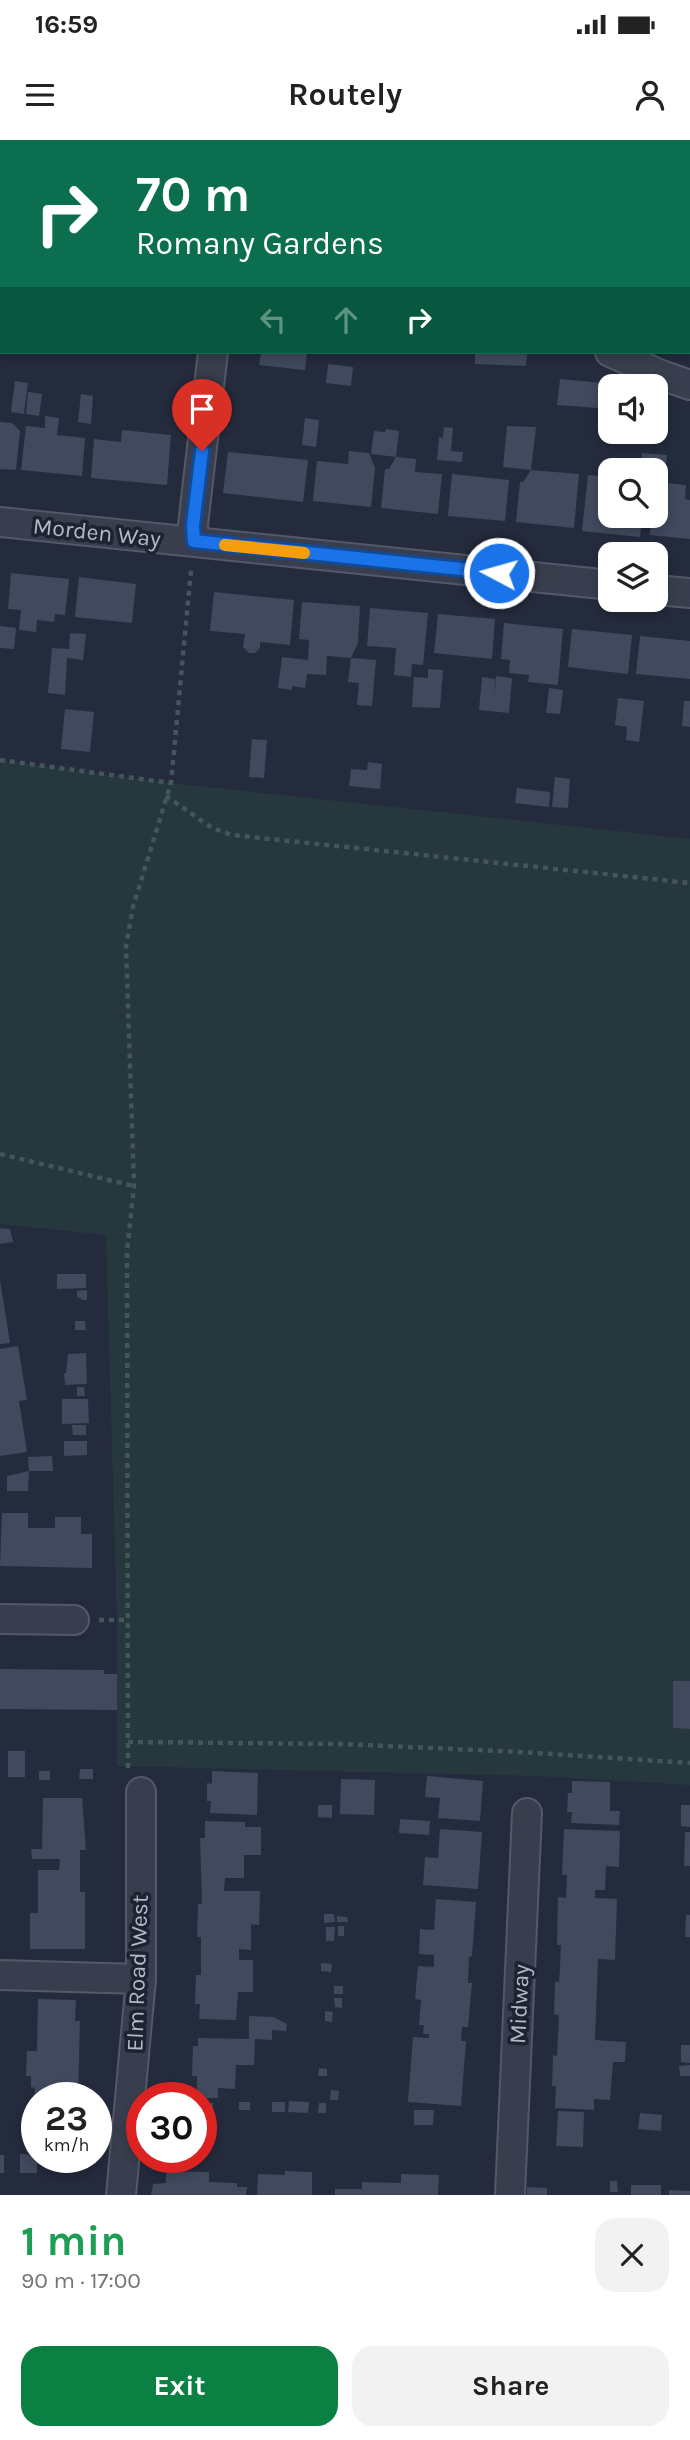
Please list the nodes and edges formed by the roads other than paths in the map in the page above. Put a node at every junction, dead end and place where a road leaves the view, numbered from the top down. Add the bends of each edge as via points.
1 (213, 354) edge
2 (615, 354) edge
3 (690, 385) edge
4 (0, 522) edge
5 (194, 541) junction
6 (598, 584) edge
7 (668, 591) edge
8 (690, 593) edge
9 (0, 1619) edge
10 (74, 1620) dead end
11 (141, 1792) road end
12 (527, 1814) dead end
13 (0, 1975) edge
14 (141, 1979) junction
15 (121, 2195) edge
16 (510, 2195) edge

1 - 5 street
2 - 3 street
4 - 5 street, Morden Way
5 - 6 street, Morden Way
7 - 8 street
9 - 10 street
11 - 14 street, Elm Road West
12 - 16 street, Midway
13 - 14 street
14 - 15 street, Elm Road West

